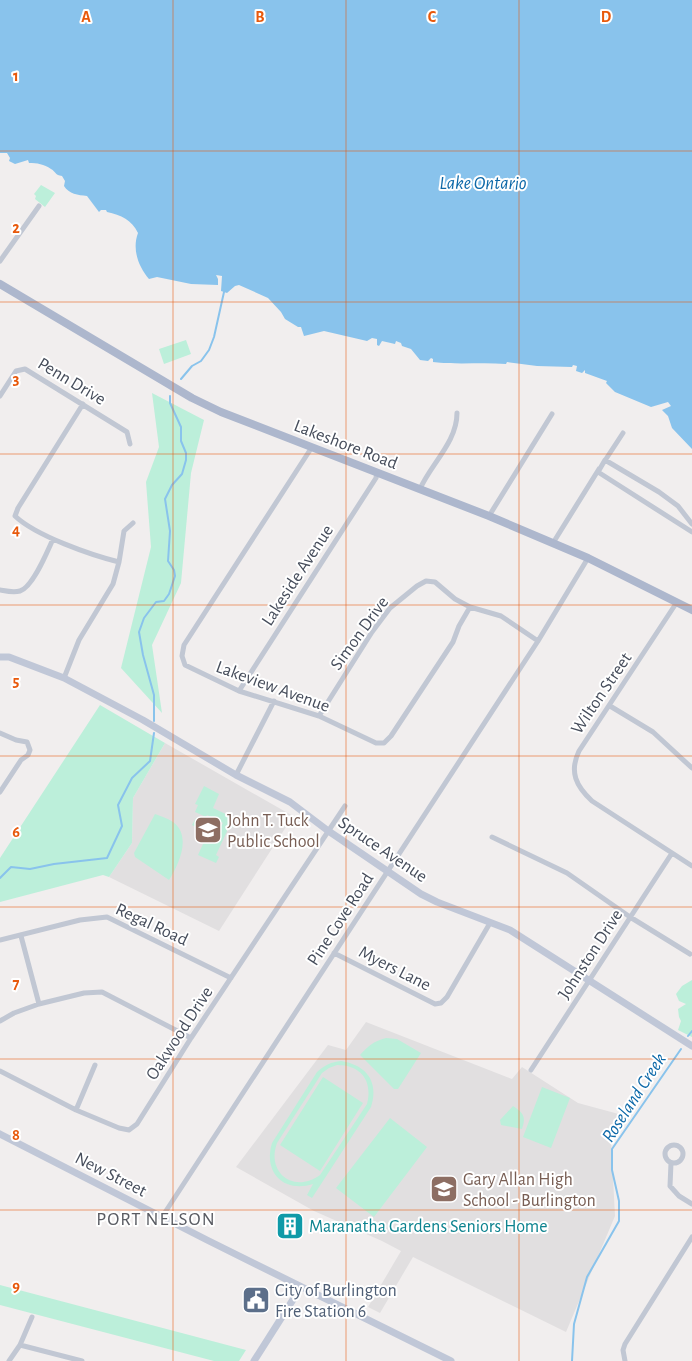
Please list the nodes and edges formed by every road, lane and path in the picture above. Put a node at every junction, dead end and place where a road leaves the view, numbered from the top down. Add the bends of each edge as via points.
1 (39, 206) dead end
2 (0, 261) edge
3 (0, 284) edge
4 (0, 396) edge
5 (83, 404) junction
6 (458, 413) dead end
7 (552, 414) dead end
8 (623, 434) dead end
9 (130, 444) dead end
10 (312, 447) junction
11 (605, 460) junction
12 (377, 472) junction
13 (420, 489) junction
14 (489, 516) junction
15 (133, 523) dead end
16 (692, 524) edge
17 (692, 532) edge
18 (53, 539) junction
19 (553, 543) junction
20 (588, 558) junction
21 (119, 562) junction
22 (0, 590) edge
23 (677, 602) junction
24 (470, 608) junction
25 (692, 610) edge
26 (538, 641) junction
27 (0, 657) edge
28 (64, 678) junction
29 (239, 691) junction
30 (274, 701) junction
31 (610, 706) junction
32 (318, 716) junction
33 (0, 733) edge
34 (692, 768) edge
35 (236, 774) junction
36 (0, 792) edge
37 (344, 806) dead end
38 (327, 830) junction
39 (492, 837) dead end
40 (672, 853) junction
41 (692, 866) edge
42 (387, 872) junction
43 (630, 917) junction
44 (490, 923) junction
45 (21, 936) junction
46 (0, 940) edge
47 (334, 953) junction
48 (690, 954) dead end
49 (231, 978) junction
50 (589, 980) junction
51 (39, 1004) junction
52 (0, 1021) edge
53 (191, 1038) junction
54 (692, 1046) edge
55 (95, 1065) dead end
56 (531, 1070) dead end
57 (0, 1071) edge
58 (76, 1110) junction
59 (0, 1134) edge
60 (671, 1163) dead end
61 (692, 1204) edge
62 (162, 1217) junction
63 (692, 1237) edge
64 (301, 1287) junction
65 (32, 1317) dead end
66 (20, 1345) junction
67 (9, 1361) edge
68 (82, 1361) edge
69 (254, 1361) edge
70 (451, 1361) edge
71 (625, 1361) edge

1 - 2 street
3 - 10 main road, Lakeshore Road via 192,398
4 - 5 street, Penn Drive via 16,371 25,369
5 - 9 street, Penn Drive via 128,432
5 - 18 street via 16,514 17,518
6 - 13 street via 453,434
7 - 14 street
8 - 11 street
10 - 12 main road, Lakeshore Road
10 - 29 street, Lakeview Avenue via 184,645 184,665
11 - 16 street via 678,506
11 - 17 street via 598,472
11 - 19 street
12 - 13 main road, Lakeshore Road
12 - 29 street, Lakeside Avenue
13 - 14 main road, Lakeshore Road
14 - 19 main road, Lakeshore Road
15 - 21 street via 124,531
18 - 21 street
18 - 22 street via 29,585 14,592
19 - 20 main road, Lakeshore Road
20 - 23 main road, Lakeshore Road
20 - 26 street, Pine Cove Road
21 - 28 street via 113,584 79,640
23 - 25 main road, Lakeshore Road
23 - 31 street, Wilton Street
24 - 26 street, Simon Drive via 501,616
24 - 32 street, Simon Drive via 435,582 426,581 417,586 390,608
24 - 32 street, Lakeview Avenue via 453,642 384,743 376,743
26 - 42 street, Pine Cove Road
27 - 28 street, Spruce Avenue
28 - 35 street, Spruce Avenue
29 - 30 street, Lakeview Avenue
30 - 32 street, Lakeview Avenue
30 - 35 street
31 - 34 street via 653,732
31 - 40 street, Wilton Street via 579,751 575,760 575,778 592,801
33 - 36 street via 27,742 30,750
35 - 38 street, Spruce Avenue via 290,802
37 - 38 street, Oakwood Drive
38 - 42 street, Spruce Avenue
38 - 49 street, Oakwood Drive
39 - 43 street via 567,873
40 - 41 street, Wilton Street
40 - 43 street, Johnston Drive
42 - 44 street, Spruce Avenue via 437,902
42 - 47 street, Pine Cove Road
43 - 48 street
43 - 50 street, Johnston Drive
44 - 47 street, Myers Lane via 447,997 436,1004
44 - 50 street, Spruce Avenue via 510,930
45 - 46 street, Regal Road
45 - 49 street, Regal Road via 80,920 107,917
45 - 51 street
47 - 62 street, Pine Cove Road
49 - 53 street, Oakwood Drive
50 - 54 street, Spruce Avenue
50 - 56 street, Johnston Drive
51 - 52 street
51 - 53 street via 84,992 102,992
53 - 58 street, Oakwood Drive via 137,1124 128,1130
55 - 58 street
57 - 58 street, Oakwood Drive
59 - 62 street, New Street
60 - 61 street via 670,1186 678,1196
62 - 64 street, New Street
63 - 71 street via 625,1344
64 - 69 street
64 - 70 street, New Street
65 - 66 street
66 - 67 street
66 - 68 street

